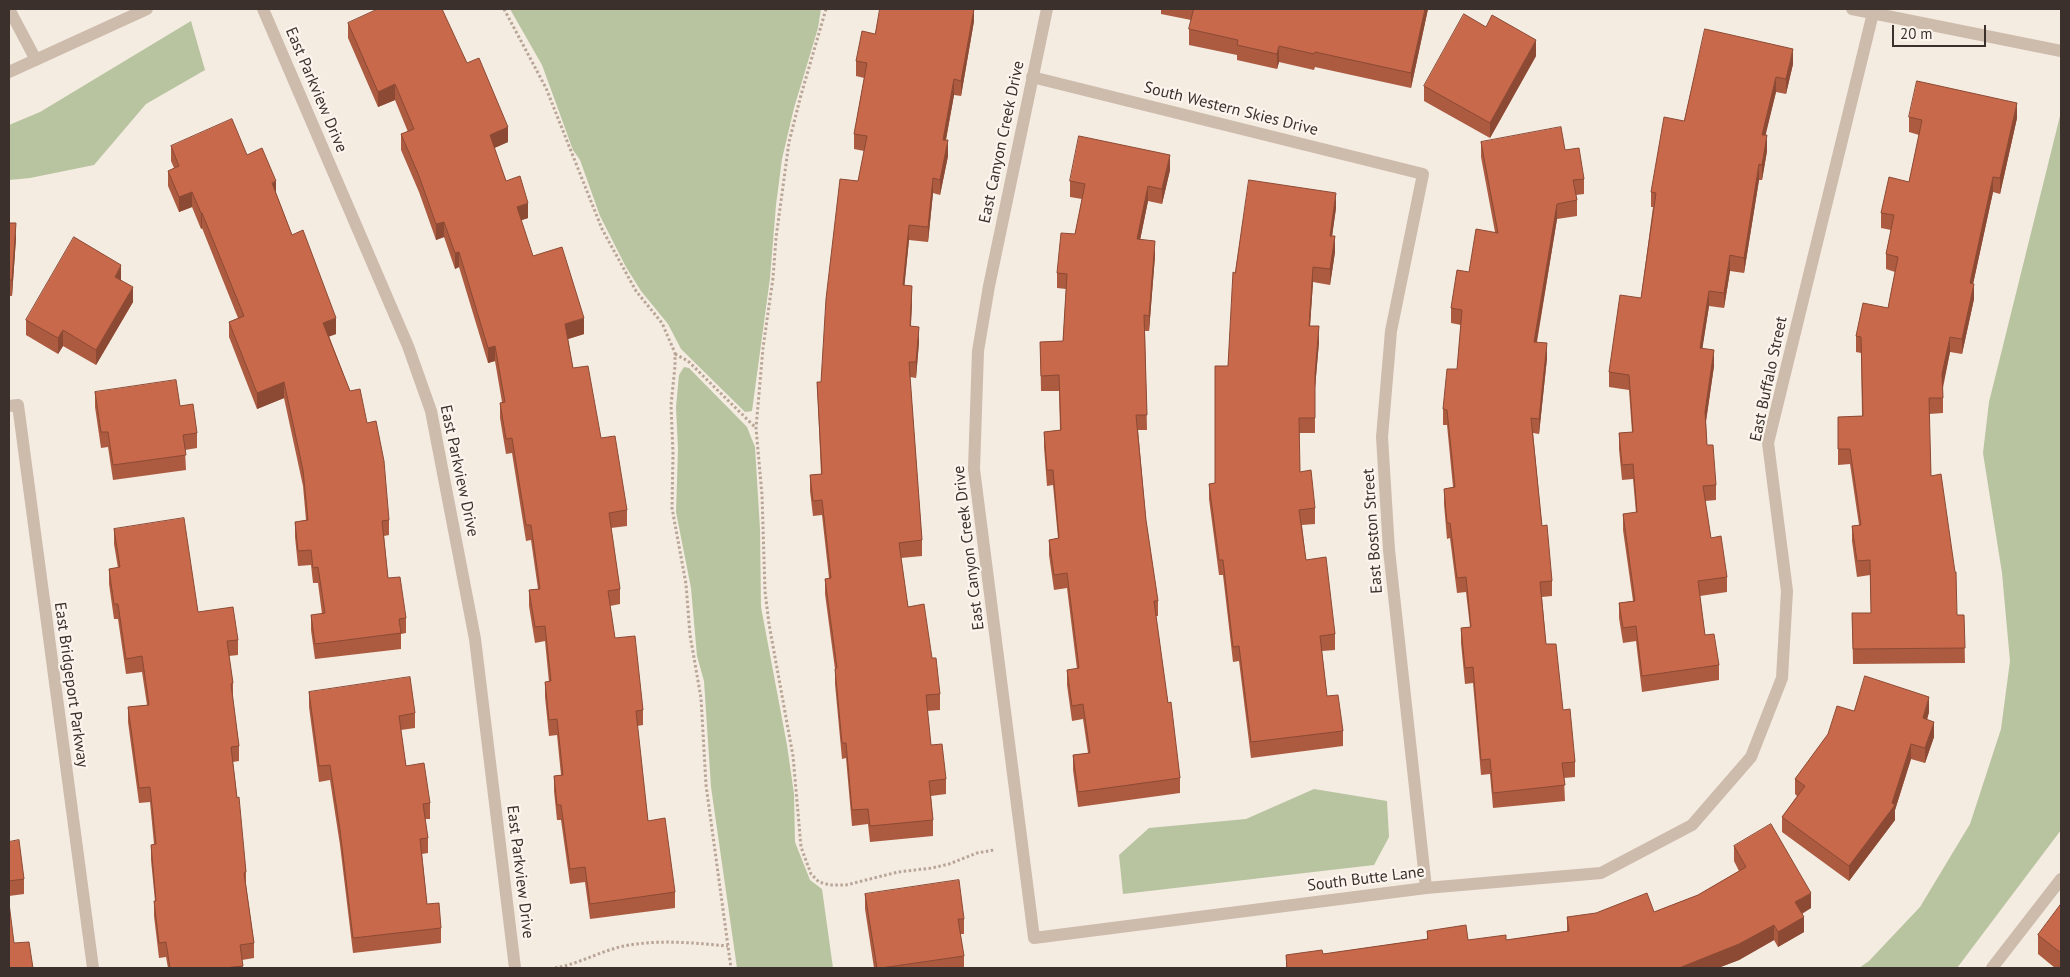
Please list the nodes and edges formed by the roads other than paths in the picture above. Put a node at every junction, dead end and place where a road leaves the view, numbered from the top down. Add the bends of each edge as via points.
1 (9, 9) edge
2 (147, 9) edge
3 (263, 9) edge
4 (1048, 9) edge
5 (1852, 9) edge
6 (1873, 11) edge
7 (2061, 51) edge
8 (36, 60) junction
9 (9, 72) edge
10 (1032, 77) junction
11 (1423, 174) joint
12 (13, 406) edge
13 (1692, 824) joint
14 (2061, 879) edge
15 (1426, 888) junction
16 (1034, 938) joint
17 (93, 968) edge
18 (516, 968) edge
19 (1992, 968) edge

1 - 8 street
2 - 8 street
3 - 18 street, East Parkview Drive via 408,346 432,411 475,639
4 - 10 street, East Canyon Creek Drive
5 - 6 street
6 - 7 street
6 - 13 street, East Buffalo Street via 1768,442 1787,591 1782,678 1751,757
8 - 9 street
10 - 11 street, South Western Skies Drive
10 - 16 street, East Canyon Creek Drive via 978,352 974,469
11 - 15 street, East Boston Street via 1392,331 1382,437 1389,550
12 - 17 street, East Bridgeport Parkway
13 - 15 street, South Butte Lane via 1601,873
14 - 19 street
15 - 16 street, South Butte Lane

